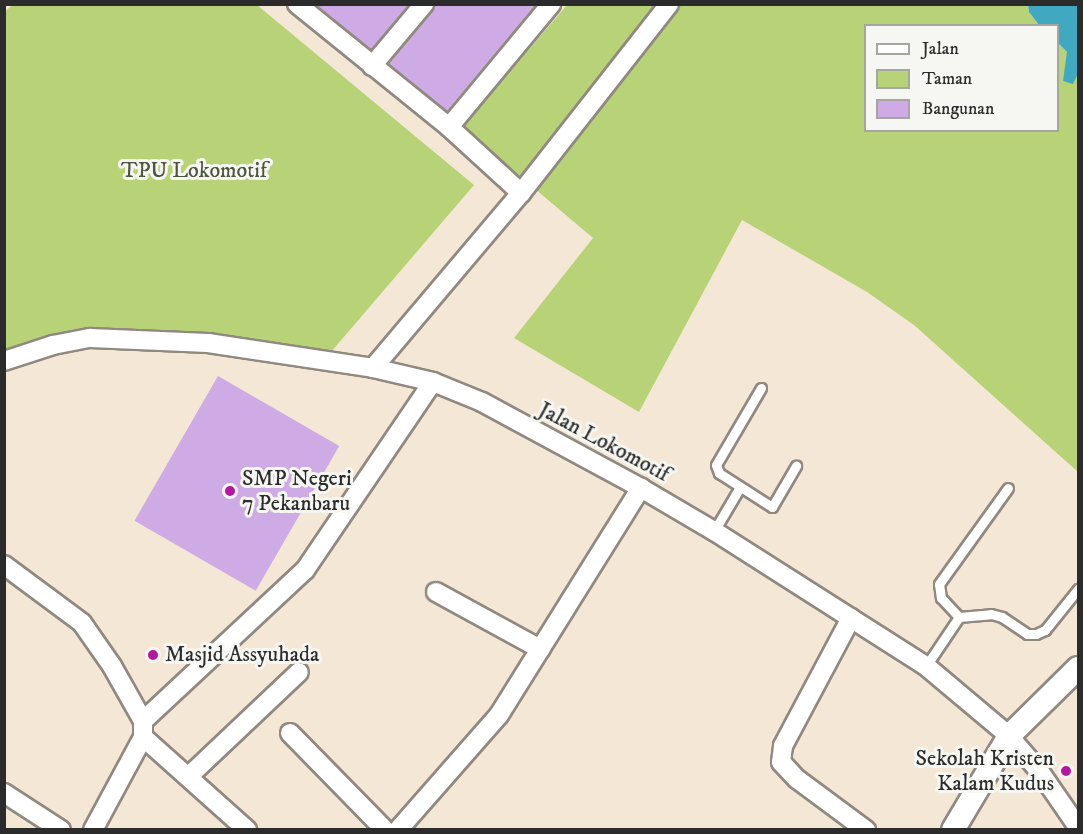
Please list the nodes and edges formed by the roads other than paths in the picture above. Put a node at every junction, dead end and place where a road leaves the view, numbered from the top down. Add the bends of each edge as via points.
1 (424, 4) edge
2 (551, 4) edge
3 (669, 4) edge
4 (297, 5) edge
5 (372, 66) junction
6 (449, 127) junction
7 (521, 193) junction
8 (4, 361) edge
9 (373, 368) junction
10 (433, 382) junction
11 (761, 388) dead end
12 (796, 466) dead end
13 (740, 487) junction
14 (641, 488) junction
15 (1008, 488) dead end
16 (714, 531) junction
17 (4, 565) edge
18 (1078, 589) edge
19 (436, 592) dead end
20 (959, 617) junction
21 (851, 618) junction
22 (540, 649) junction
23 (926, 666) junction
24 (1078, 668) edge
25 (299, 672) dead end
26 (143, 729) junction
27 (290, 733) dead end
28 (1009, 736) junction
29 (189, 776) junction
30 (4, 793) edge
31 (1078, 827) edge
32 (61, 830) edge
33 (93, 830) edge
34 (247, 830) edge
35 (385, 830) edge
36 (398, 830) edge
37 (866, 830) edge
38 (953, 830) edge

1 - 5 street
2 - 6 street
3 - 7 street
4 - 5 street
5 - 6 street
6 - 7 street
7 - 9 street
8 - 9 street, Jalan Lokomotif via 90,338 208,342
9 - 10 street, Jalan Lokomotif
10 - 14 street, Jalan Lokomotif via 482,402
10 - 26 street via 305,570
11 - 13 lane via 716,465 719,474
12 - 13 lane via 772,507
13 - 16 lane
14 - 16 street, Jalan Lokomotif
14 - 22 street
15 - 20 lane via 939,584 941,598
16 - 21 street, Jalan Lokomotif
17 - 26 street via 82,623 112,666
18 - 20 lane via 1045,630 1036,634 1028,634 991,614
19 - 22 street
20 - 23 lane
21 - 23 street, Jalan Lokomotif
21 - 37 street via 783,746 781,762 797,779
22 - 36 street via 499,715
23 - 28 street, Jalan Lokomotif
24 - 28 street
25 - 29 street
26 - 29 street
26 - 33 street
27 - 35 street
28 - 31 street, Jalan Lokomotif
28 - 38 street
29 - 34 street
30 - 32 street

